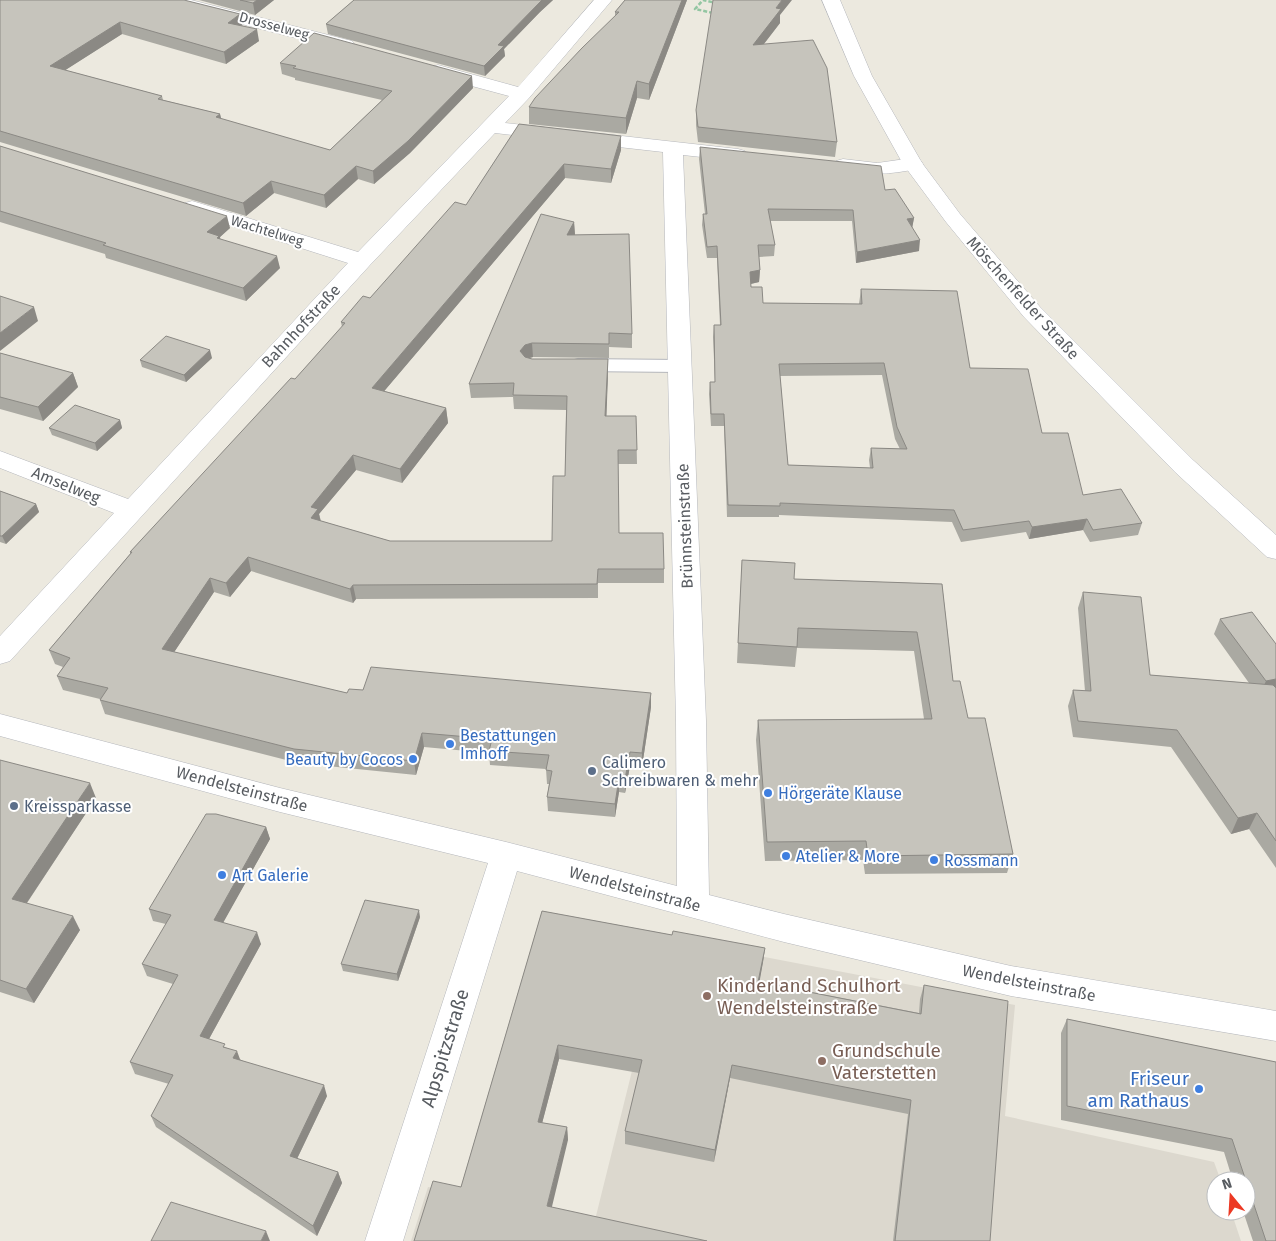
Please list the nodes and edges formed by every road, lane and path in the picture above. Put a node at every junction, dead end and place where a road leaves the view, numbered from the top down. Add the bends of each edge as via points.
1 (170, 0) edge
2 (603, 0) edge
3 (831, 0) edge
4 (723, 4) edge
5 (716, 13) edge
6 (361, 50) edge
7 (417, 65) edge
8 (522, 94) junction
9 (492, 127) junction
10 (672, 148) junction
11 (753, 156) edge
12 (820, 163) edge
13 (913, 164) junction
14 (172, 201) edge
15 (362, 260) junction
16 (560, 365) edge
17 (680, 366) junction
18 (0, 459) edge
19 (131, 510) junction
20 (1276, 550) edge
21 (0, 654) edge
22 (0, 724) edge
23 (506, 855) junction
24 (692, 903) junction
25 (1276, 1026) edge
26 (384, 1241) edge

1 - 6 street, Drosselweg
2 - 8 street, Bahnhofstraße
3 - 13 street, Möschenfelder Straße via 863,76
4 - 5 path via 703,0 695,9
7 - 8 street
8 - 9 street, Bahnhofstraße
9 - 10 street
9 - 15 street, Bahnhofstraße
10 - 11 street
10 - 17 street, Brünnsteinstraße
12 - 13 street via 877,169
13 - 20 street, Möschenfelder Straße via 953,218 1032,312 1184,466
14 - 15 street, Wachtelweg
15 - 19 street, Bahnhofstraße
16 - 17 lane
17 - 24 street, Brünnsteinstraße via 692,749
18 - 19 street, Amselweg
19 - 21 street, Bahnhofstraße
22 - 23 street, Wendelsteinstraße via 280,800
23 - 24 street, Wendelsteinstraße
23 - 26 street, Alpspitzstraße
24 - 25 street, Wendelsteinstraße via 1011,981

